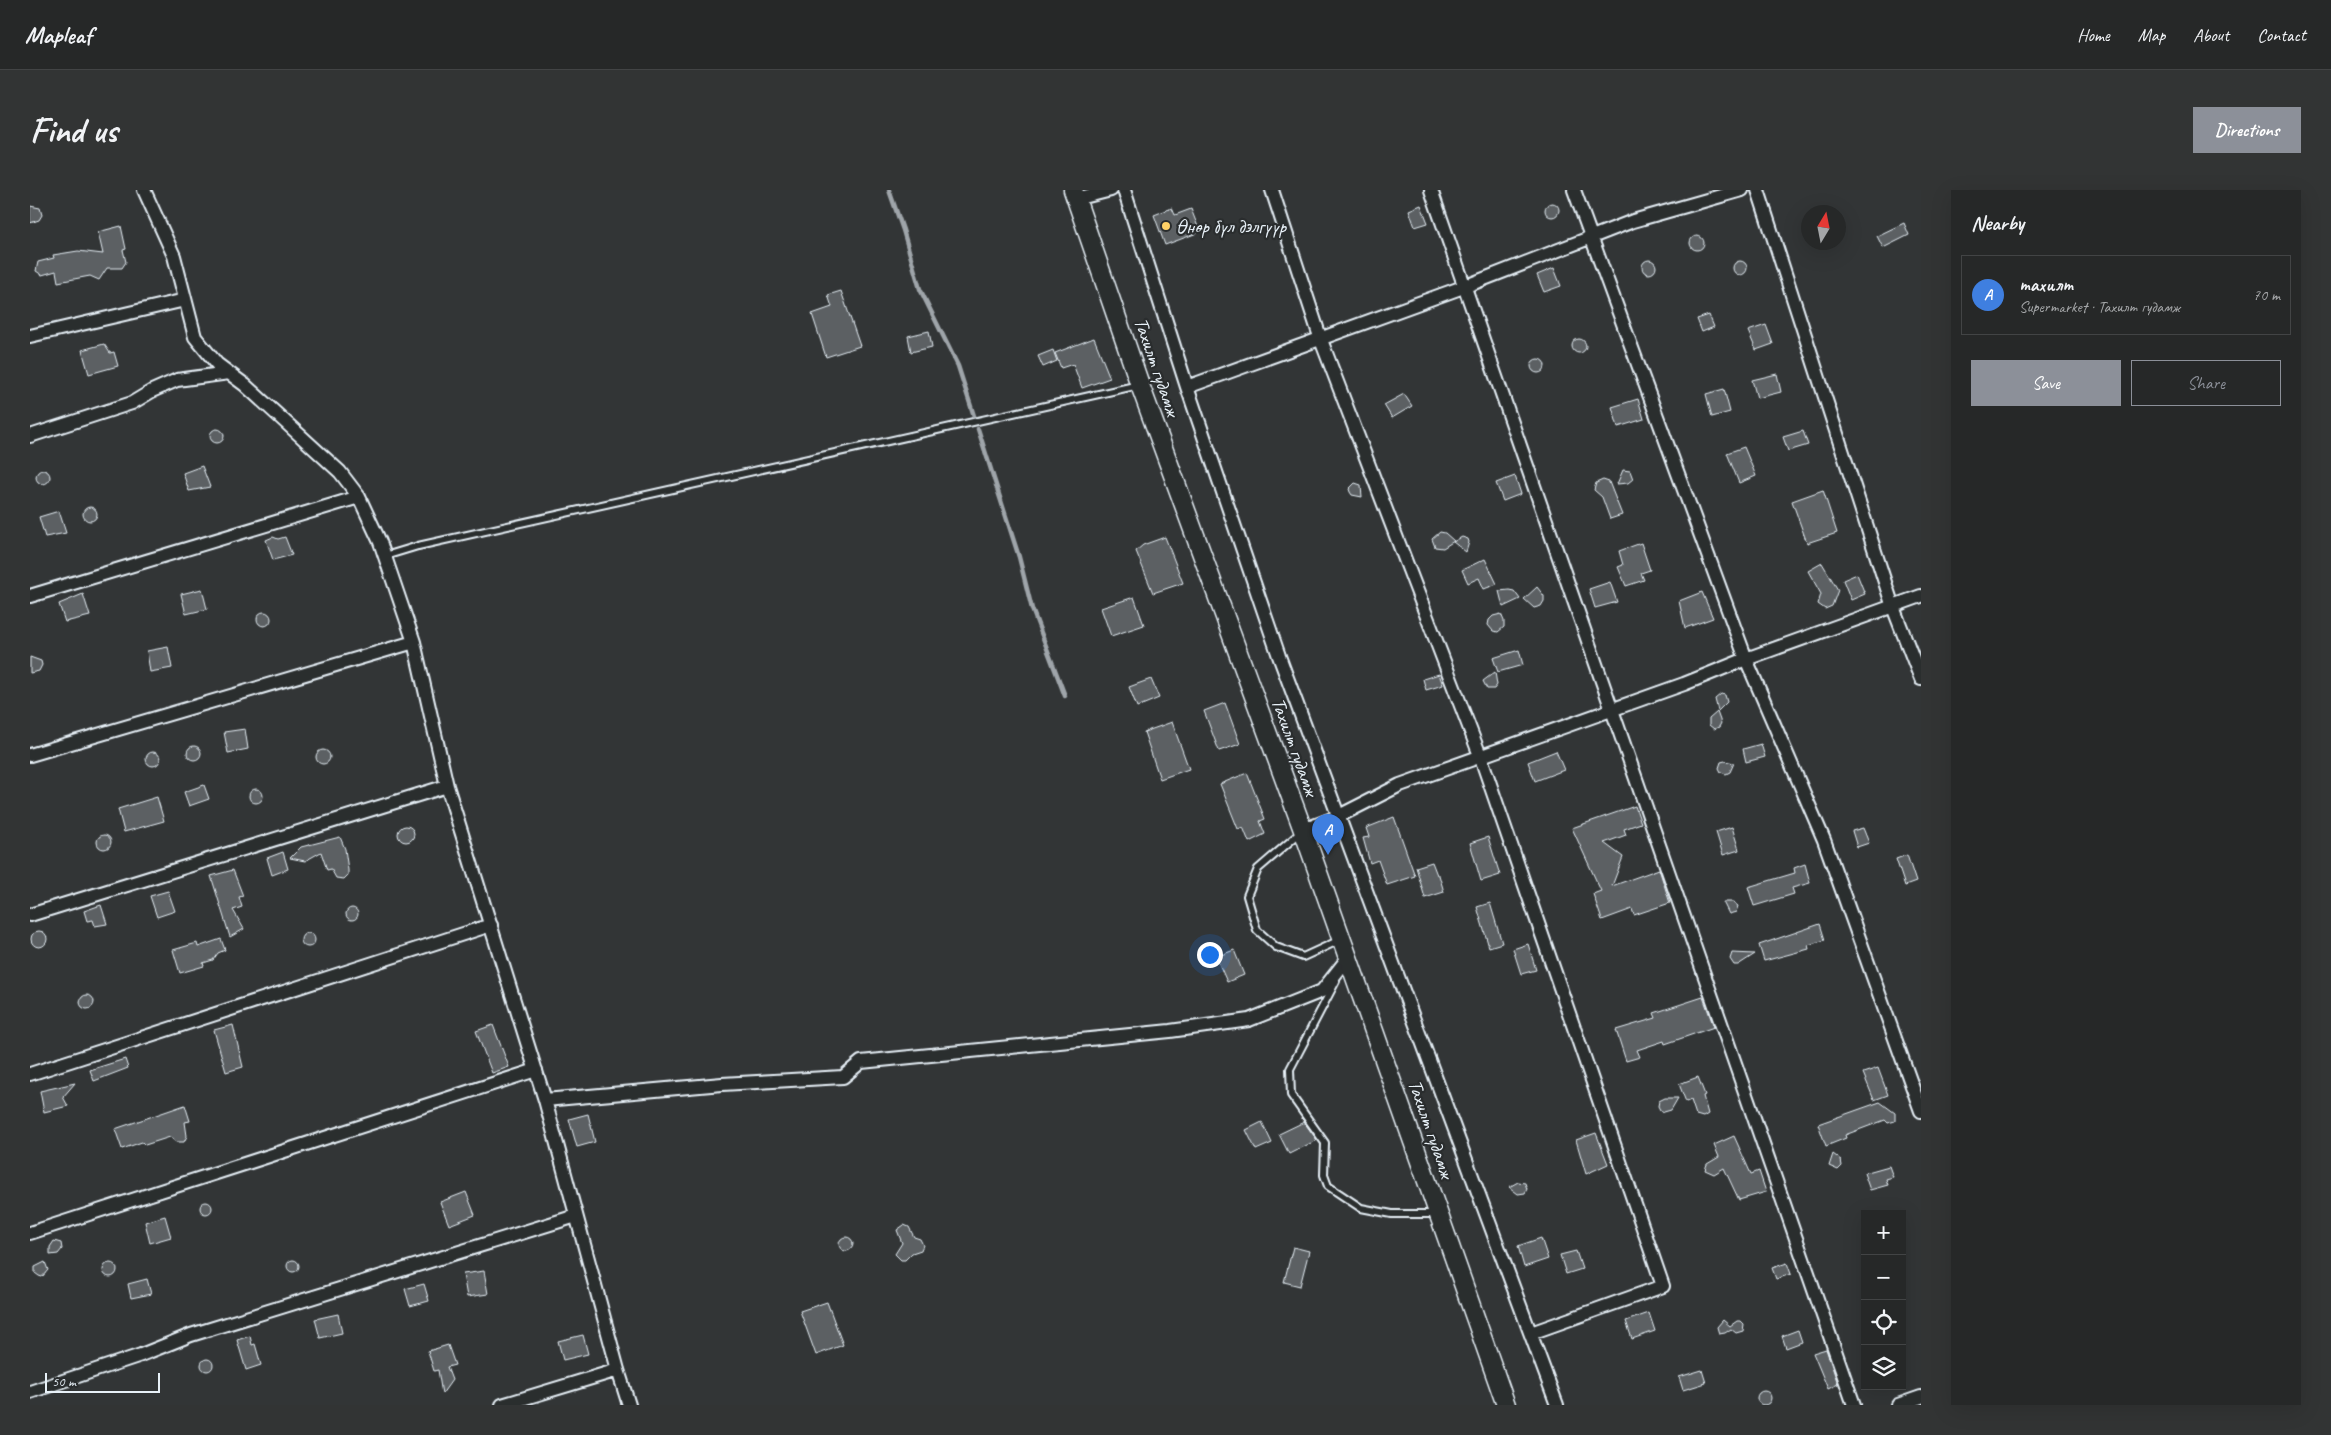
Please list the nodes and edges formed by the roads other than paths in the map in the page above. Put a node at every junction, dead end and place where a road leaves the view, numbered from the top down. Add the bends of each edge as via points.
1 (144, 190) edge
2 (1111, 190) edge
3 (1124, 190) edge
4 (1272, 190) edge
5 (1431, 190) edge
6 (1574, 190) edge
7 (1742, 190) edge
8 (1758, 190) edge
9 (1075, 194) edge
10 (1592, 236) junction
11 (1466, 286) junction
12 (185, 300) junction
13 (30, 336) edge
14 (1321, 340) junction
15 (229, 373) junction
16 (1140, 385) junction
17 (1187, 387) junction
18 (30, 436) edge
19 (359, 497) junction
20 (384, 556) junction
21 (30, 596) edge
22 (1921, 596) edge
23 (1893, 607) junction
24 (414, 642) junction
25 (1746, 659) junction
26 (1921, 679) edge
27 (1611, 711) junction
28 (30, 755) edge
29 (1481, 758) junction
30 (447, 786) junction
31 (1337, 817) junction
32 (1303, 830) junction
33 (30, 915) edge
34 (491, 925) junction
35 (1342, 940) junction
36 (1348, 958) junction
37 (536, 1070) junction
38 (30, 1074) edge
39 (545, 1100) junction
40 (1921, 1110) edge
41 (1438, 1214) junction
42 (576, 1216) junction
43 (30, 1233) edge
44 (1531, 1333) junction
45 (618, 1370) junction
46 (30, 1392) edge
47 (1921, 1397) edge
48 (502, 1405) edge
49 (629, 1405) edge
50 (1506, 1405) edge
51 (1557, 1405) edge
52 (1854, 1405) edge
53 (1898, 1405) edge

1 - 12 street via 174,256
2 - 9 street
3 - 17 street
4 - 14 street
5 - 11 street
6 - 10 street
7 - 10 street
8 - 23 street
9 - 16 main road, Тахилт гудамж
10 - 11 street
10 - 25 street
11 - 14 street
11 - 27 street
12 - 13 street
12 - 15 street via 195,337 217,364
14 - 17 street
14 - 29 street
15 - 18 street via 177,380 132,403
15 - 19 street via 340,472
16 - 20 lane
16 - 32 main road, Тахилт гудамж
17 - 31 street
19 - 20 street
19 - 21 street
20 - 24 street
22 - 23 street
23 - 25 street
23 - 26 street
24 - 28 street
24 - 30 street
25 - 27 street
25 - 40 street via 1824,840
27 - 29 street
27 - 52 street
29 - 31 street via 1400,785
29 - 44 street via 1663,1286
30 - 33 street
30 - 34 street
31 - 32 street
31 - 44 street
32 - 35 main road, Тахилт гудамж
32 - 35 lane via 1258,869 1246,896 1257,930 1276,948 1303,957
34 - 37 street
34 - 38 street
35 - 36 main road, Тахилт гудамж
36 - 39 street via 1322,991 1249,1020 861,1062 843,1077
36 - 41 main road, Тахилт гудамж
36 - 41 lane via 1295,1056 1290,1069 1291,1095 1325,1143 1324,1175 1332,1191 1361,1208 1392,1214
37 - 39 street
37 - 43 street
39 - 42 street
41 - 50 main road, Тахилт гудамж
42 - 45 street
42 - 46 street via 191,1335
44 - 51 street
45 - 48 street
45 - 49 street
47 - 53 street

